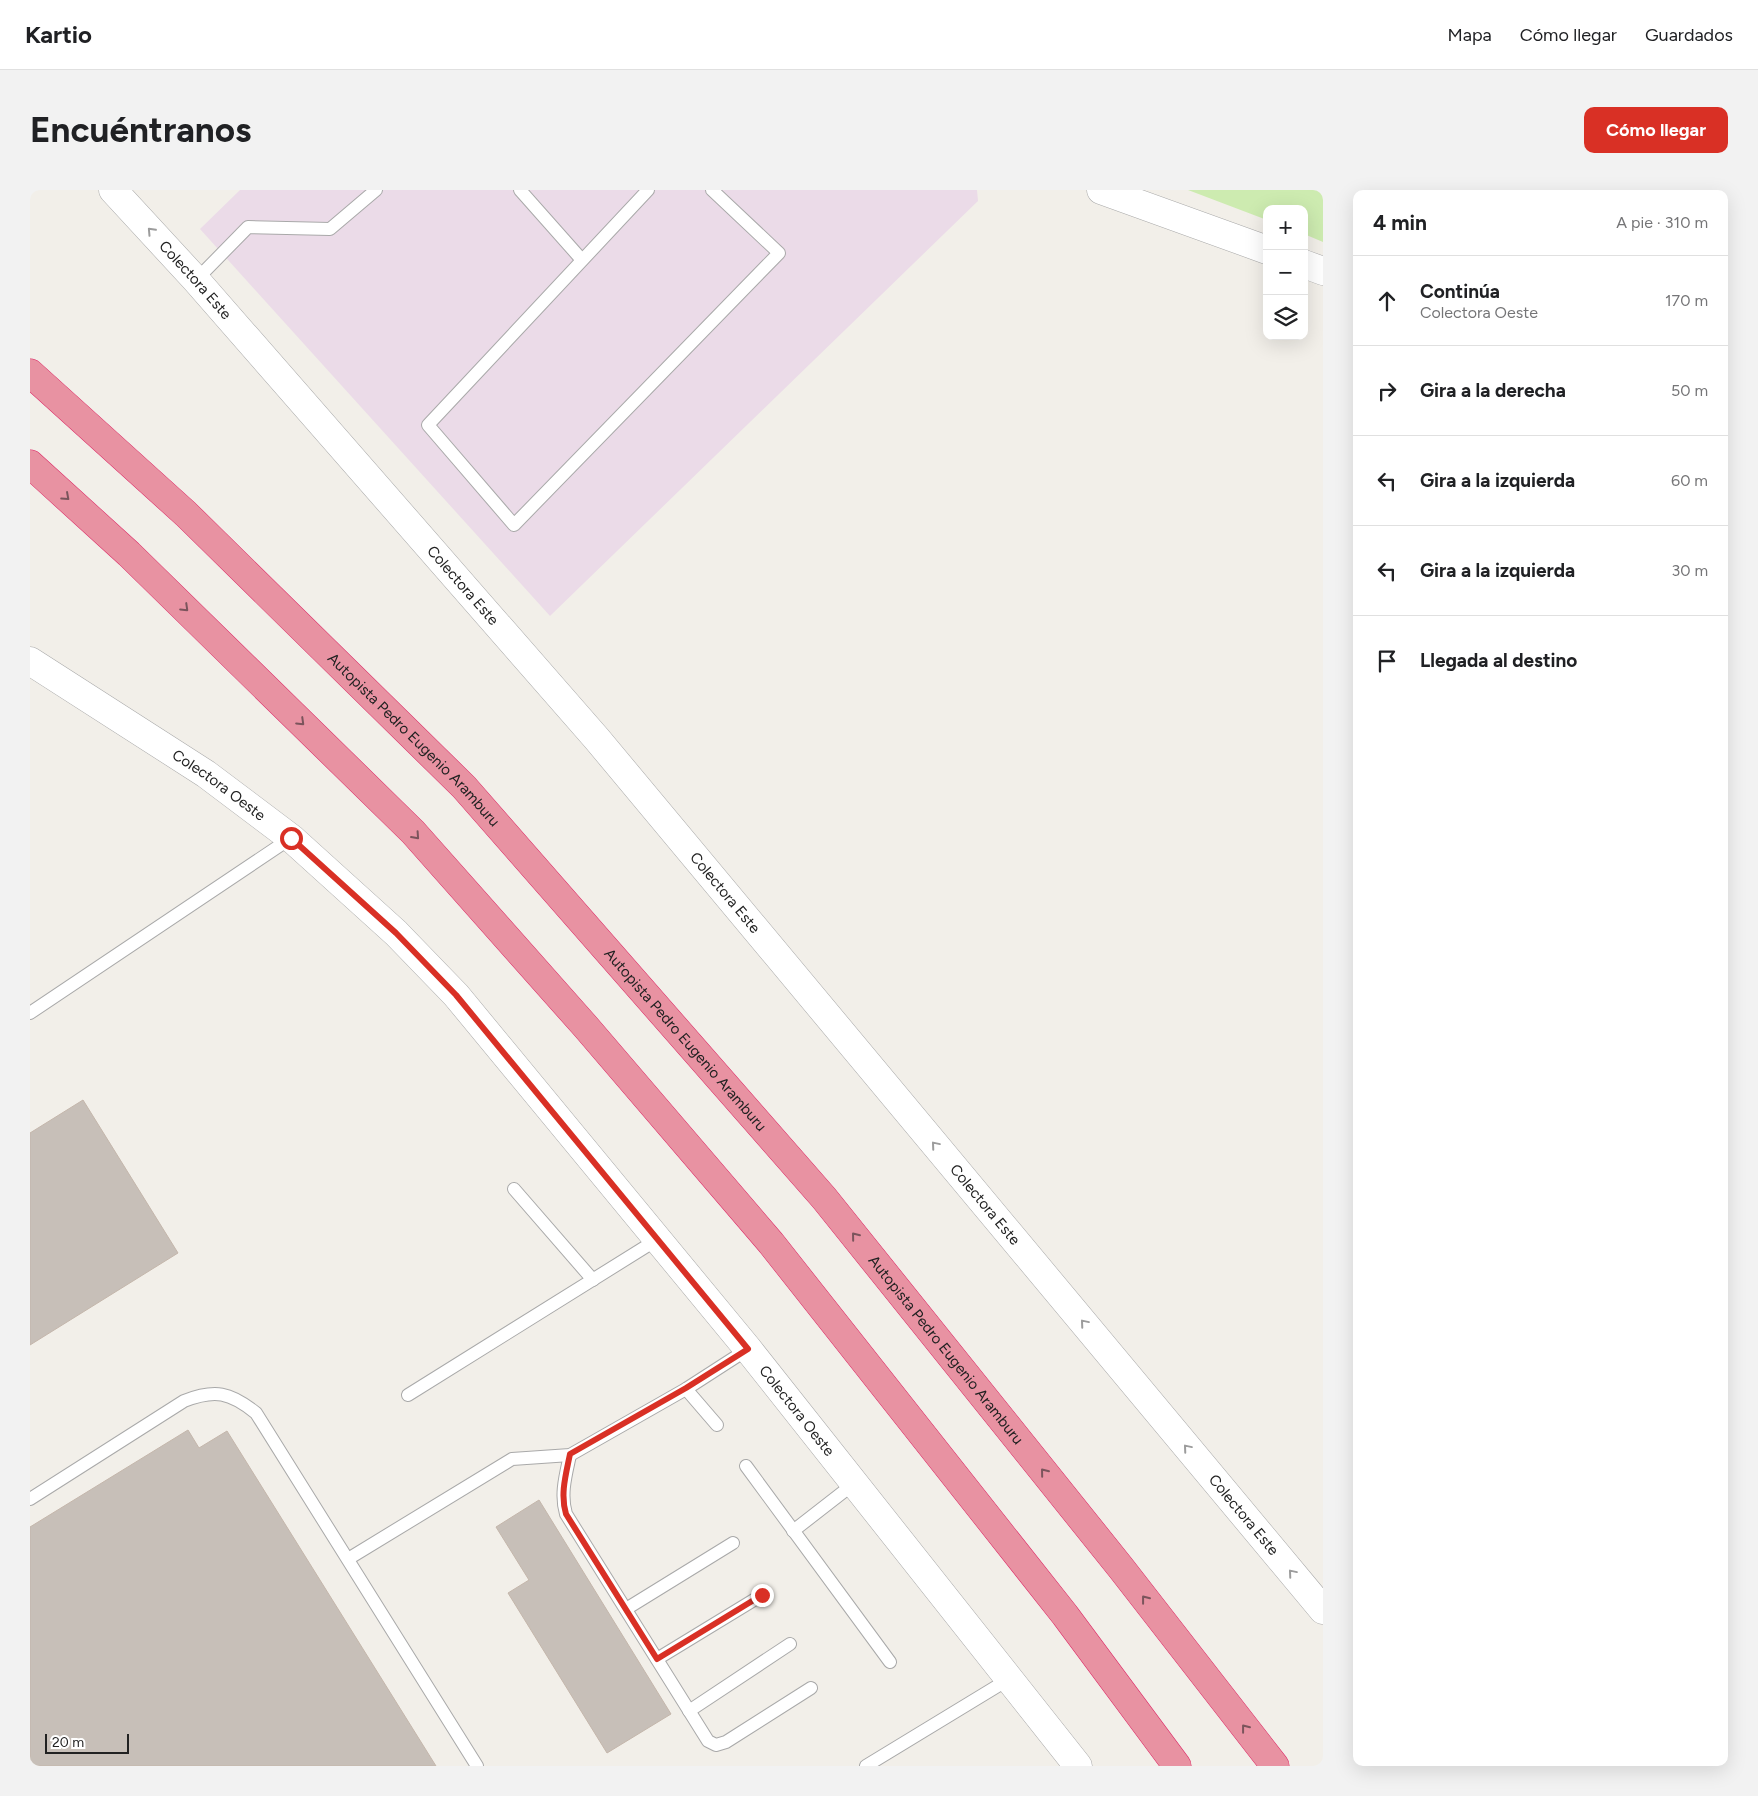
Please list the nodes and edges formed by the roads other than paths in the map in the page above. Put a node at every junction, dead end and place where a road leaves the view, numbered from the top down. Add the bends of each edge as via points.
1 (113, 190) edge
2 (376, 190) edge
3 (520, 190) edge
4 (648, 190) edge
5 (712, 190) edge
6 (1101, 190) edge
7 (1263, 249) edge
8 (582, 260) junction
9 (1308, 265) edge
10 (1323, 271) edge
11 (196, 280) junction
12 (30, 373) edge
13 (30, 464) edge
14 (30, 661) edge
15 (291, 838) junction
16 (30, 1013) edge
17 (514, 1189) dead end
18 (658, 1239) junction
19 (592, 1280) junction
20 (748, 1349) junction
21 (686, 1388) junction
22 (408, 1396) dead end
23 (717, 1424) dead end
24 (570, 1454) junction
25 (746, 1466) dead end
26 (856, 1482) junction
27 (30, 1499) edge
28 (794, 1531) junction
29 (733, 1543) dead end
30 (348, 1559) junction
31 (762, 1595) dead end
32 (626, 1609) junction
33 (1323, 1610) edge
34 (790, 1644) dead end
35 (657, 1659) junction
36 (890, 1662) dead end
37 (1009, 1679) junction
38 (812, 1688) dead end
39 (689, 1711) junction
40 (477, 1766) edge
41 (866, 1766) edge
42 (1078, 1766) edge
43 (1177, 1766) edge
44 (1275, 1766) edge

11 -> 1 street, Colectora Este
2 - 11 lane via 330,229 248,227
3 - 8 lane
4 - 8 lane
5 - 8 lane via 779,253 514,525 428,425
6 - 7 street
9 - 10 street
33 -> 11 street, Colectora Este via 598,739
44 -> 12 highway, Autopista Pedro Eugenio Aramburu via 1115,1560 824,1198 464,787 186,514
13 -> 43 highway via 129,554 413,832 586,1027 771,1243 1065,1615
14 - 15 street, Colectora Oeste via 206,774
15 - 16 lane
15 - 18 street, Colectora Oeste via 396,933 456,995
17 - 19 lane
18 - 19 lane
18 - 20 street, Colectora Oeste
19 - 22 lane
20 - 21 lane
20 - 26 street, Colectora Oeste
21 - 23 lane
21 - 24 lane
24 - 30 lane via 512,1459
24 - 32 lane via 563,1492 566,1514
25 - 28 lane
26 - 28 lane
26 - 37 street, Colectora Oeste
27 - 30 lane via 184,1400 203,1394 222,1394 240,1400 256,1412
28 - 36 lane
29 - 32 lane
30 - 40 lane
31 - 35 lane
32 - 35 lane
34 - 39 lane
35 - 39 lane
37 - 41 lane
37 - 42 street, Colectora Oeste
38 - 39 lane via 721,1745 708,1741

